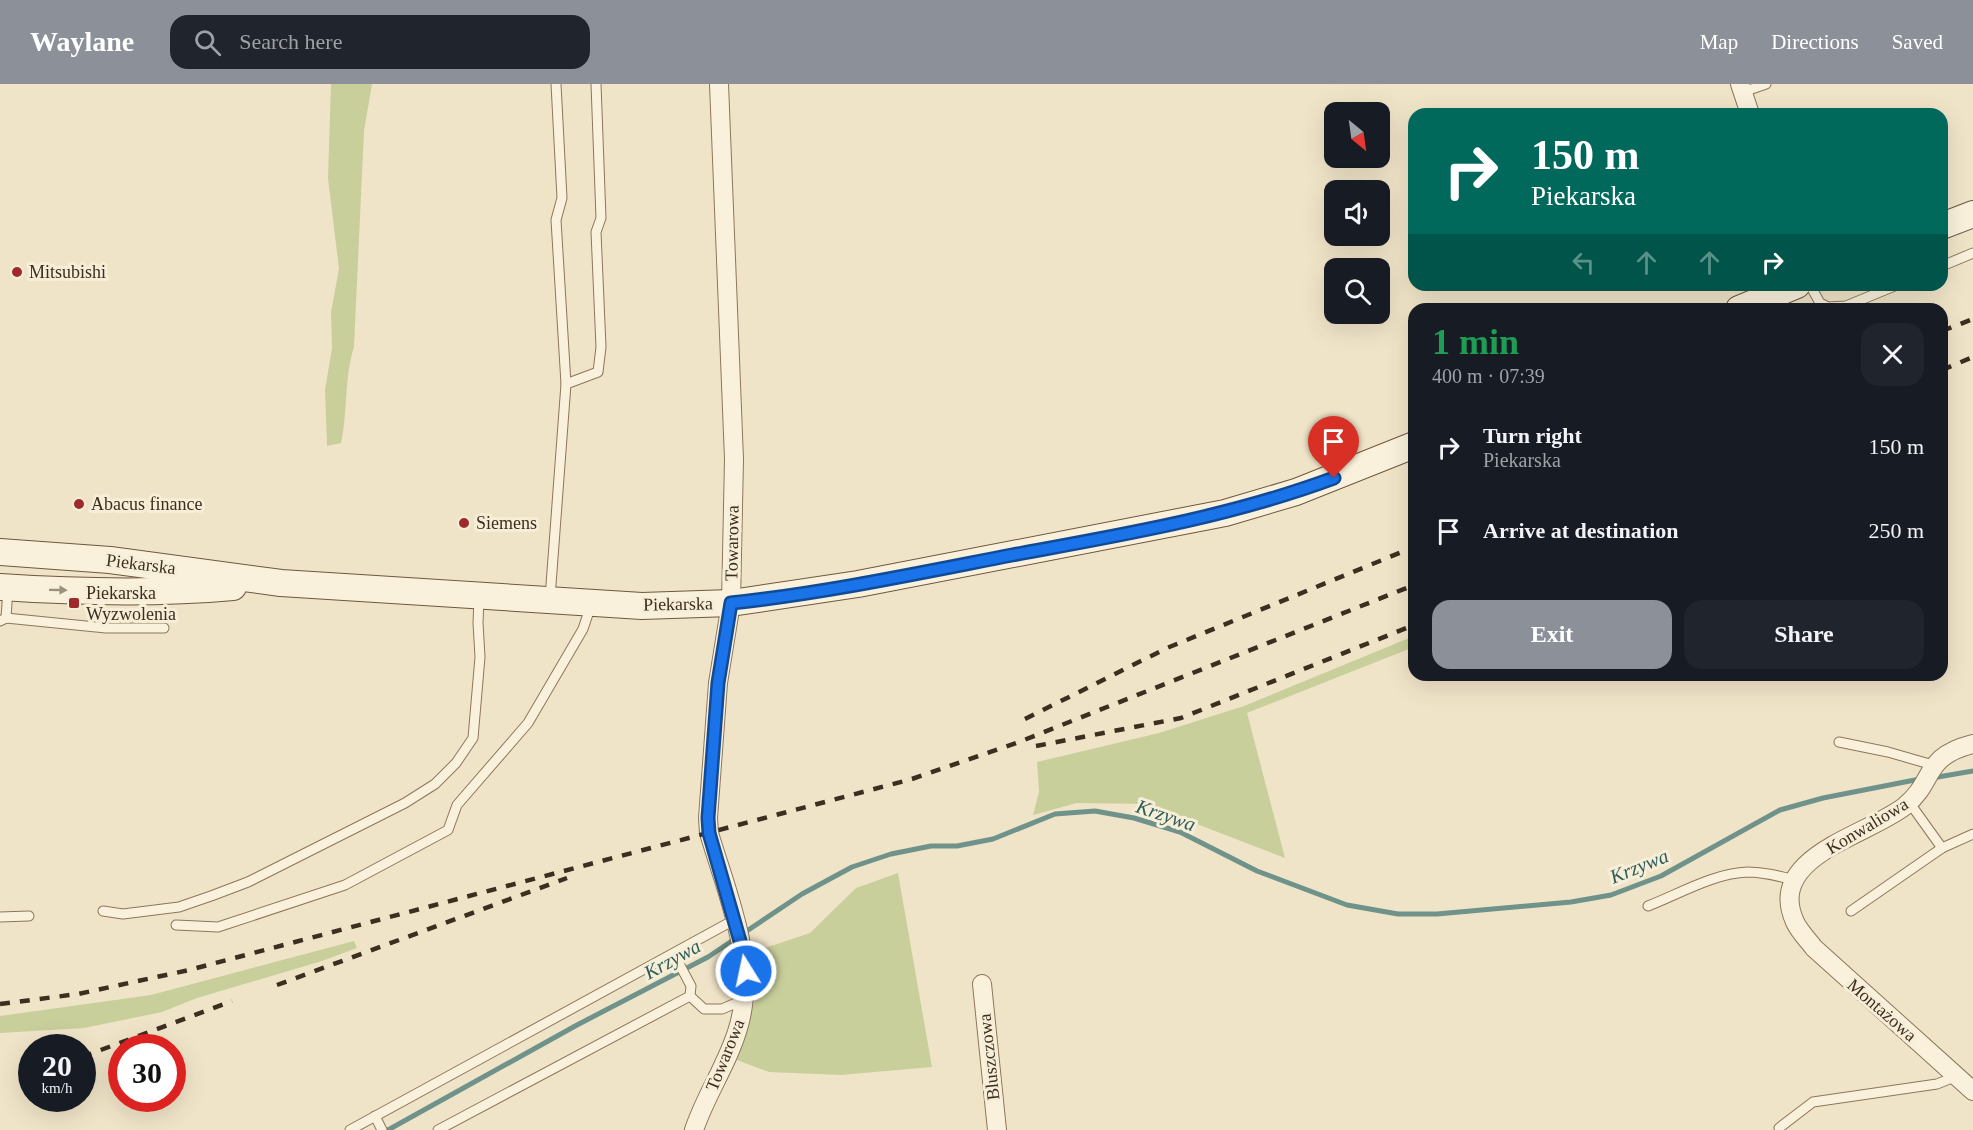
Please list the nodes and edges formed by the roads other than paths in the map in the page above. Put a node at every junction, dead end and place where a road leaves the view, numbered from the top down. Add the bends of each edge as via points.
1 (556, 84) edge
2 (596, 84) edge
3 (719, 84) edge
4 (1766, 84) edge
5 (1741, 88) edge
6 (1748, 108) edge
7 (1973, 214) edge
8 (1948, 224) edge
9 (1973, 253) edge
10 (1948, 263) edge
11 (1782, 291) edge
12 (1881, 291) edge
13 (1754, 303) edge
14 (1850, 303) edge
15 (566, 384) junction
16 (1408, 446) edge
17 (0, 552) edge
18 (281, 583) junction
19 (4, 587) edge
20 (480, 596) junction
21 (550, 600) junction
22 (592, 603) junction
23 (731, 603) junction
24 (3, 620) edge
25 (164, 628) dead end
26 (1839, 742) dead end
27 (1973, 744) edge
28 (1933, 765) junction
29 (1912, 799) junction
30 (1973, 834) edge
31 (1942, 848) junction
32 (1794, 880) junction
33 (1648, 906) dead end
34 (103, 911) dead end
35 (1851, 911) dead end
36 (29, 916) dead end
37 (0, 917) edge
38 (736, 924) junction
39 (176, 925) dead end
40 (676, 958) junction
41 (982, 984) dead end
42 (690, 991) junction
43 (745, 999) junction
44 (1957, 1076) junction
45 (1973, 1090) edge
46 (375, 1116) junction
47 (1779, 1128) dead end
48 (382, 1129) edge
49 (350, 1130) edge
50 (438, 1130) edge
51 (694, 1130) edge
52 (997, 1130) edge

1 - 15 lane via 562,198 556,220
2 - 15 lane via 602,218 596,232 601,347 598,372
3 - 23 street, Towarowa via 734,459
4 - 5 lane
5 - 6 street
7 - 8 street
9 - 10 lane
11 - 13 street
12 - 14 lane
15 - 21 lane
16 - 23 street, Piekarska via 1296,492 1205,518 850,586
17 - 18 street, Piekarska via 110,560
19 -> 18 street, Piekarska via 201,590
18 - 20 street, Piekarska
19 - 24 lane
20 - 21 street, Piekarska
20 - 34 lane via 480,657 473,738 435,784 405,803 211,897 179,907 123,914
21 - 22 street, Piekarska
22 - 23 street, Piekarska
22 - 39 lane via 573,649 528,723 457,805 448,830 345,885 218,927
23 - 38 street, Towarowa via 718,683 708,818
24 - 25 lane
26 - 28 lane
27 - 28 street via 1945,755
28 - 29 street, Konwaliowa
29 - 31 lane
29 - 32 street, Konwaliowa via 1817,856 1798,871
30 - 31 lane
31 - 35 lane
32 - 33 lane via 1747,872
32 - 44 street, Montażowa via 1789,906 1796,924 1814,948
36 - 37 lane
38 - 40 lane
38 - 43 street, Towarowa via 742,948
40 - 42 lane
40 - 46 lane
41 - 52 street, Bluszczowa
42 - 43 lane via 704,1009 722,1009
42 - 50 lane
43 - 51 street, Towarowa via 731,1049
44 - 45 street, Montażowa
44 - 47 lane via 1936,1084 1813,1102
46 - 48 lane
46 - 49 lane

